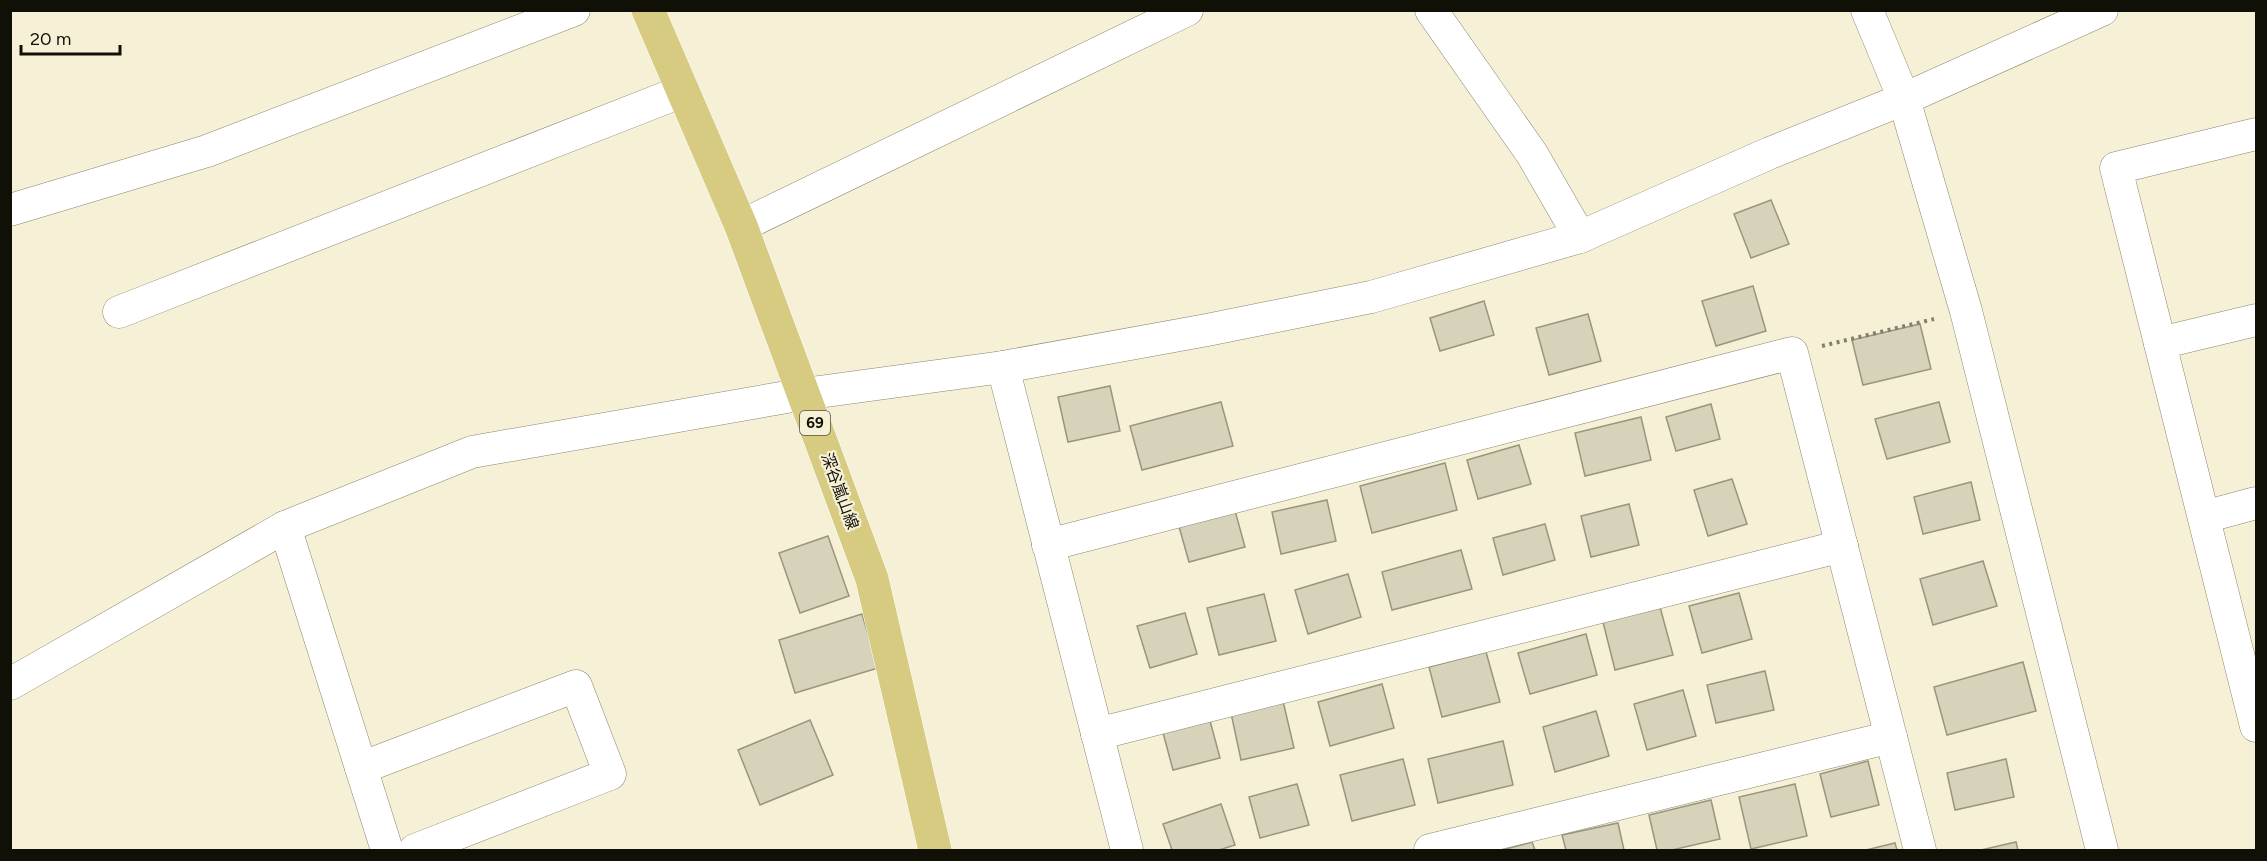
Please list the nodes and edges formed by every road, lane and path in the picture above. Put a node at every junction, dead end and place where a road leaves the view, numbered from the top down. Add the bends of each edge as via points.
1 (574, 10) edge
2 (648, 10) edge
3 (1187, 10) edge
4 (1431, 10) edge
5 (1867, 10) edge
6 (2102, 10) edge
7 (683, 92) junction
8 (1904, 99) junction
9 (2256, 134) edge
10 (10, 210) edge
11 (741, 226) junction
12 (1580, 237) junction
13 (1966, 311) junction
14 (119, 312) dead end
15 (2256, 320) edge
16 (2160, 343) junction
17 (1792, 353) junction
18 (1003, 367) junction
19 (804, 394) junction
20 (2256, 503) edge
21 (2204, 517) junction
22 (285, 527) junction
23 (1048, 545) junction
24 (1842, 546) junction
25 (10, 684) edge
26 (2252, 688) edge
27 (2256, 726) edge
28 (1097, 734) junction
29 (1891, 737) junction
30 (361, 768) junction
31 (387, 850) edge
32 (415, 850) edge
33 (935, 850) edge
34 (1126, 850) edge
35 (1430, 850) edge
36 (1920, 850) edge
37 (2102, 850) edge

1 - 10 street via 207,151
2 - 7 main road, 深谷嵐山線 / 69
3 - 11 street
4 - 12 street via 1532,154
5 - 8 street
6 - 8 street
7 - 11 main road, 深谷嵐山線 / 69
7 - 14 street
8 - 12 street
8 - 13 street
9 - 16 street via 2116,168
11 - 19 main road, 深谷嵐山線 / 69
12 - 18 street via 1371,297
13 - 17 path
13 - 37 street
15 - 16 street
16 - 21 street
17 - 23 street
17 - 24 street
18 - 19 street
18 - 23 street
19 - 22 street via 472,452
19 - 33 main road, 深谷嵐山線 / 69 via 872,579
20 - 21 street
21 - 26 street
22 - 25 street
22 - 30 street
23 - 28 street
24 - 28 street
24 - 29 street
26 - 27 street
28 - 34 street
29 - 35 street
29 - 36 street
30 - 31 street
30 - 32 street via 576,686 610,774

